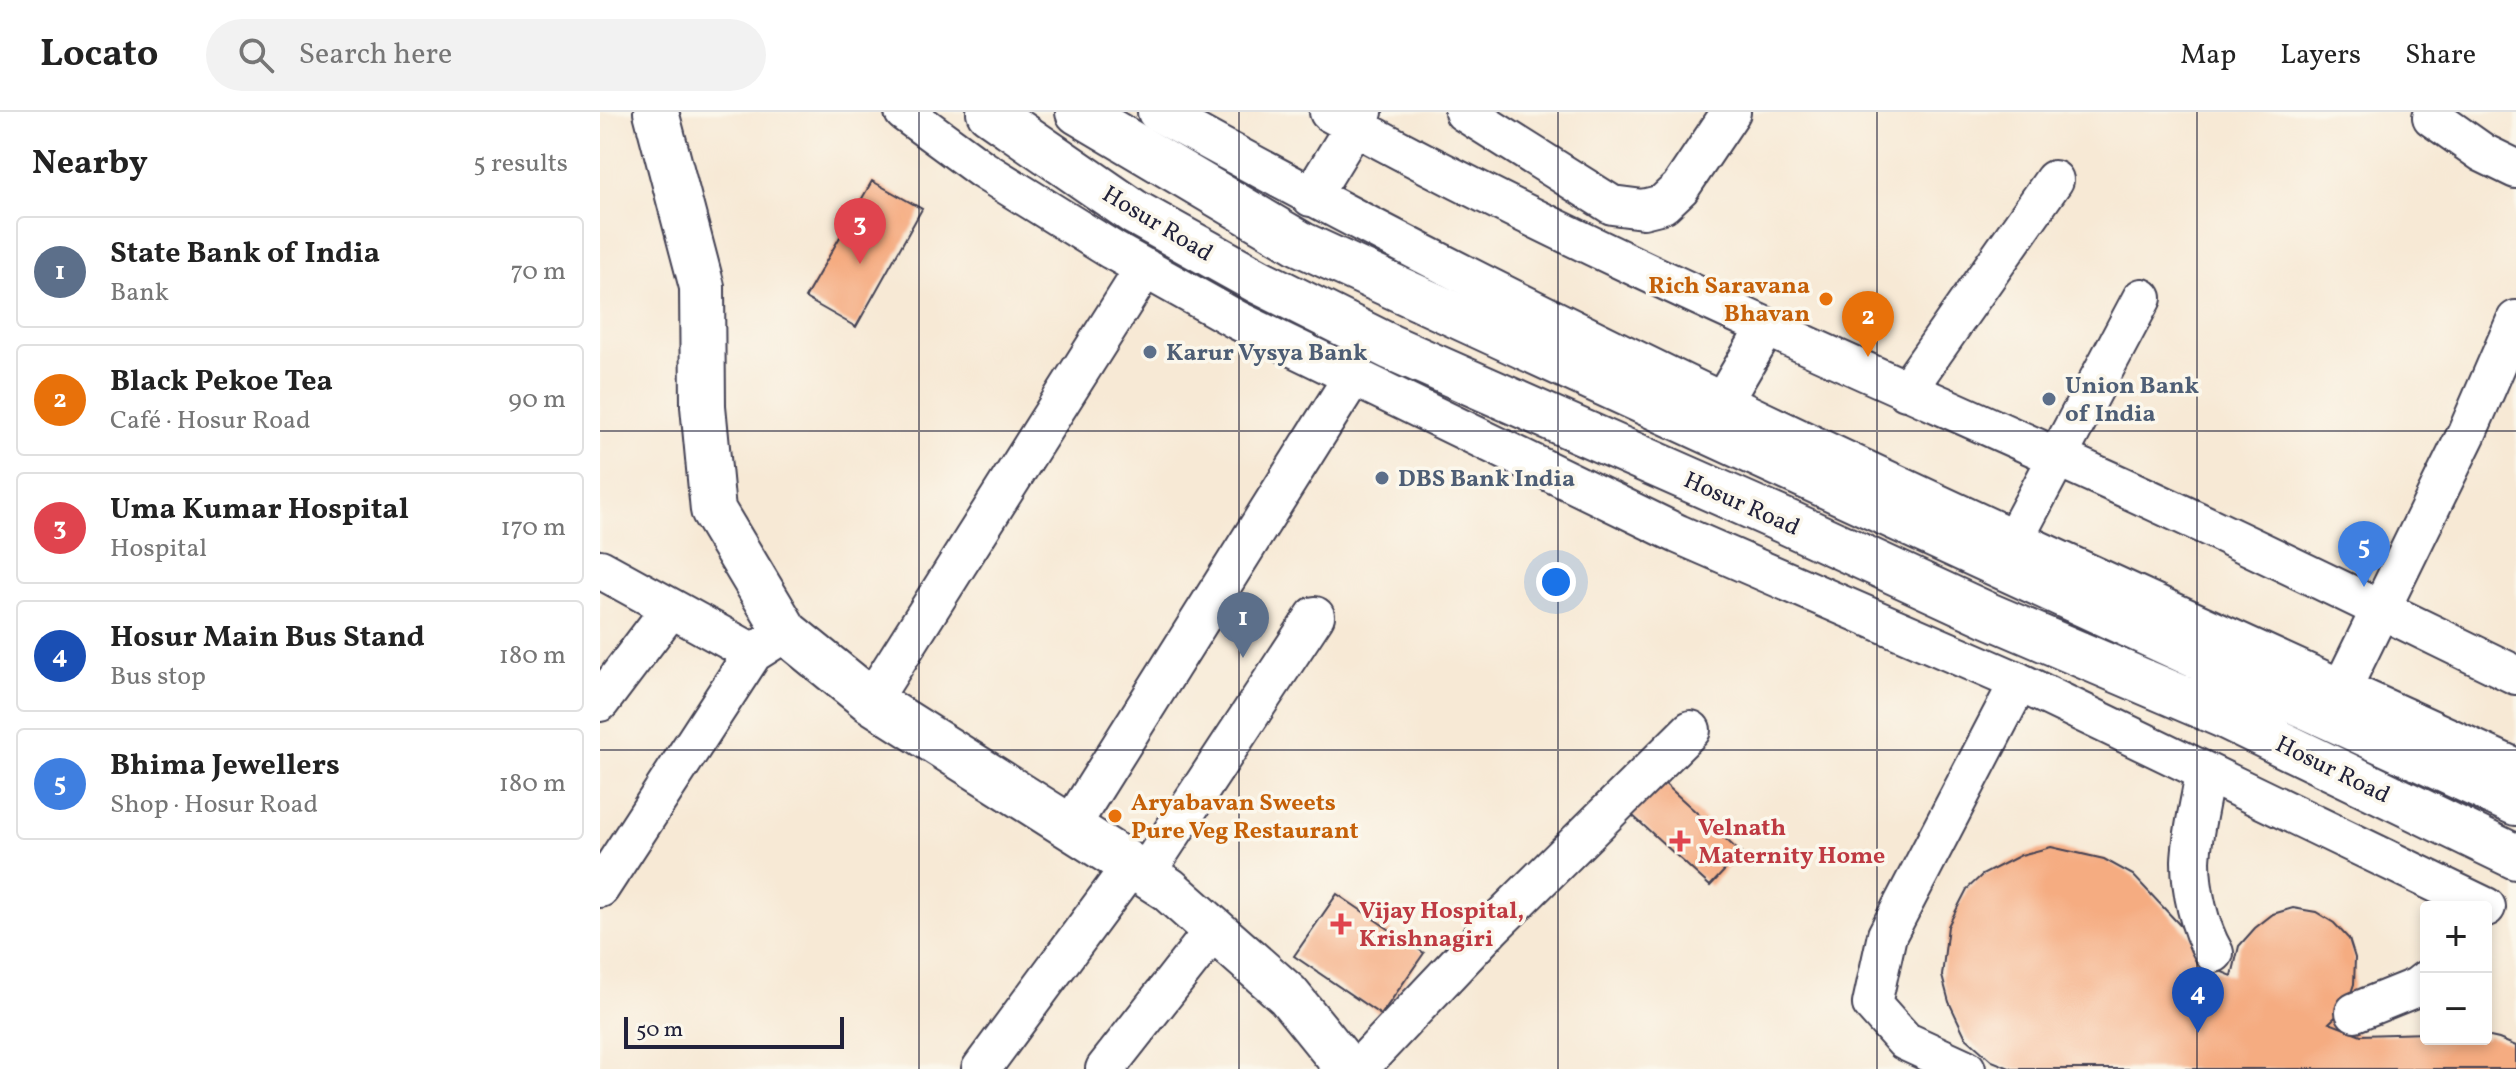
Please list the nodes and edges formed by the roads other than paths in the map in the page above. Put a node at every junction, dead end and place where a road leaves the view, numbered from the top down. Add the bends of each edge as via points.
1 (656, 112) edge
2 (904, 112) edge
3 (989, 112) edge
4 (1078, 112) edge
5 (1157, 112) edge
6 (1464, 112) edge
7 (1731, 112) edge
8 (1349, 117) edge
9 (2432, 117) dead end
10 (2516, 169) edge
11 (2054, 180) dead end
12 (1311, 197) junction
13 (1145, 268) junction
14 (2142, 298) dead end
15 (2516, 320) edge
16 (1766, 328) junction
17 (1352, 378) junction
18 (1906, 391) junction
19 (1722, 403) junction
20 (2057, 457) junction
21 (2014, 539) junction
22 (600, 569) edge
23 (671, 608) junction
24 (2380, 609) junction
25 (1315, 616) dead end
26 (769, 642) junction
27 (2516, 675) edge
28 (2019, 682) junction
29 (2342, 688) junction
30 (871, 701) junction
31 (600, 702) edge
32 (1691, 730) dead end
33 (2516, 768) edge
34 (2205, 772) junction
35 (2516, 803) edge
36 (1070, 827) junction
37 (2516, 857) edge
38 (1138, 870) junction
39 (600, 888) edge
40 (2496, 917) edge
41 (1214, 930) junction
42 (2214, 953) dead end
43 (2420, 985) edge
44 (2355, 1012) dead end
45 (1341, 1065) edge
46 (981, 1069) edge
47 (1105, 1069) edge
48 (1966, 1069) edge

1 - 26 main road via 702,287 703,406 713,510
2 - 13 street via 983,170
3 - 37 main road, Hosur Road via 1134,212 1390,347 2222,715
4 - 35 main road, Hosur Road via 1301,244
5 - 12 street
6 - 7 street via 1612,205 1643,209 1663,204 1680,188
8 - 12 street
8 - 16 street via 1550,226
9 - 10 street
11 - 18 street
12 - 19 street
13 - 17 street
13 - 30 street
14 - 20 street
15 - 24 street
16 - 18 street
16 - 19 street
17 - 28 street via 1678,534
17 - 36 street
18 - 20 street
19 - 21 street
20 - 21 street
20 - 24 street
21 - 29 street
22 - 23 street
23 - 26 street
23 - 31 street
24 - 27 street
24 - 29 street
25 - 38 street
26 - 30 main road
26 - 39 street
28 - 34 street
28 - 48 street via 1887,935 1872,1004 1905,1041
29 - 33 street
30 - 36 main road
32 - 45 street via 1492,927
34 - 40 street
34 - 42 street via 2191,861 2196,903
36 - 38 main road
38 - 41 main road
38 - 46 street
41 - 45 main road via 1288,995
41 - 47 street
43 - 44 street

